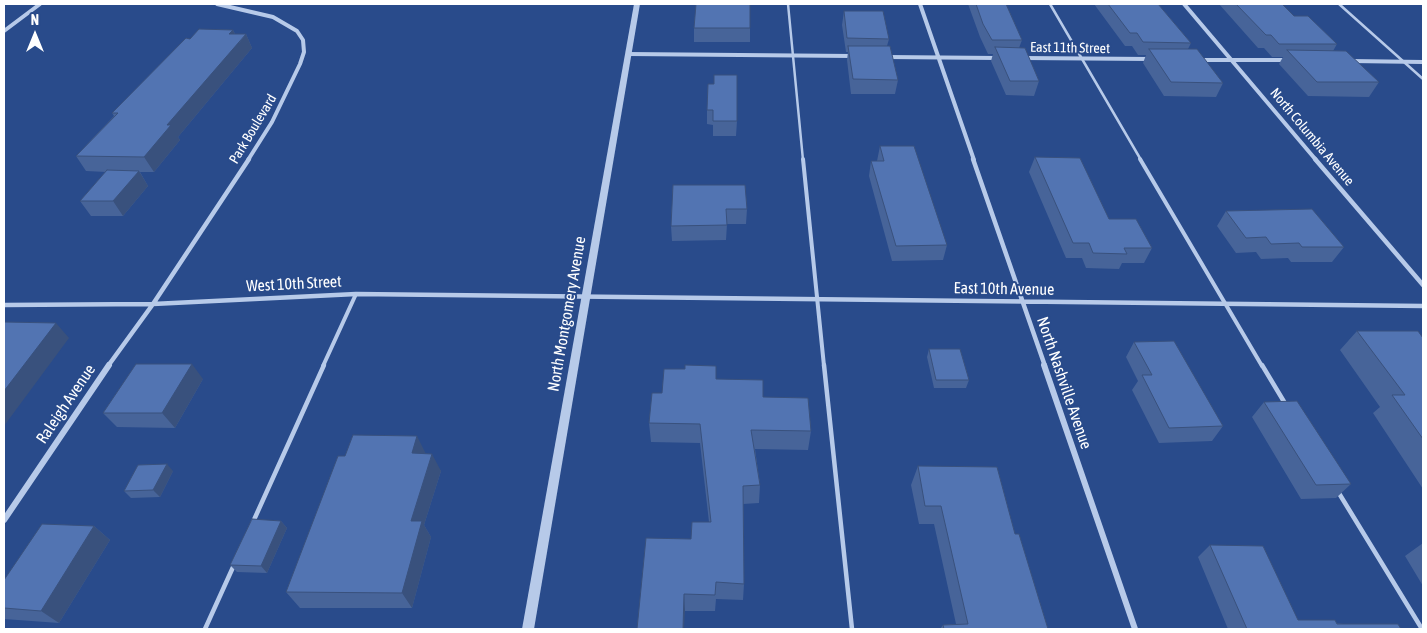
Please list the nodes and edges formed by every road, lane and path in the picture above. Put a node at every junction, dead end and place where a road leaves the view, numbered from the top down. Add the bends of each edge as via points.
1 (40, 4) edge
2 (217, 4) edge
3 (637, 4) edge
4 (788, 4) edge
5 (920, 4) edge
6 (1050, 4) edge
7 (1184, 4) edge
8 (1339, 4) edge
9 (4, 31) edge
10 (628, 54) junction
11 (792, 56) junction
12 (860, 56) edge
13 (879, 57) edge
14 (938, 57) junction
15 (1005, 58) edge
16 (1015, 58) edge
17 (1083, 59) junction
18 (1152, 60) edge
19 (1192, 60) edge
20 (1232, 60) junction
21 (1289, 60) edge
22 (1346, 61) edge
23 (1404, 62) junction
24 (1423, 62) edge
25 (1423, 79) edge
26 (1423, 285) edge
27 (356, 294) junction
28 (585, 298) junction
29 (817, 300) junction
30 (1023, 301) junction
31 (153, 304) junction
32 (4, 305) edge
33 (1225, 305) junction
34 (1423, 306) edge
35 (1287, 408) edge
36 (1334, 484) edge
37 (4, 520) edge
38 (250, 530) edge
39 (237, 557) edge
40 (205, 629) edge
41 (528, 629) edge
42 (852, 629) edge
43 (1135, 629) edge
44 (1422, 629) edge

1 - 9 street
2 - 31 street, Park Boulevard via 286,23 297,30 303,40 304,52 272,122
3 - 10 street, North Montgomery Avenue
4 - 11 lane
5 - 14 street, North Nashville Avenue
6 - 17 lane
7 - 20 street, North Columbia Avenue
8 - 23 lane
10 - 11 street
10 - 28 street, North Montgomery Avenue
11 - 12 street
11 - 29 lane
13 - 14 street
14 - 15 street
14 - 30 street, North Nashville Avenue
16 - 17 street, East 11th Street
17 - 18 street, East 11th Street
17 - 33 lane
19 - 20 street
20 - 21 street
20 - 26 street, North Columbia Avenue
22 - 23 street
23 - 24 street
23 - 25 lane
27 - 28 street, West 10th Street
27 - 31 street, West 10th Street
27 - 38 lane
28 - 29 street, East 10th Avenue
28 - 41 street, North Montgomery Avenue
29 - 30 street, East 10th Avenue
29 - 42 lane
30 - 33 street, East 10th Avenue
30 - 43 street, North Nashville Avenue
31 - 32 street, West 10th Street
31 - 37 street, Raleigh Avenue
33 - 34 street, East 10th Avenue
33 - 35 lane
36 - 44 lane
39 - 40 lane

